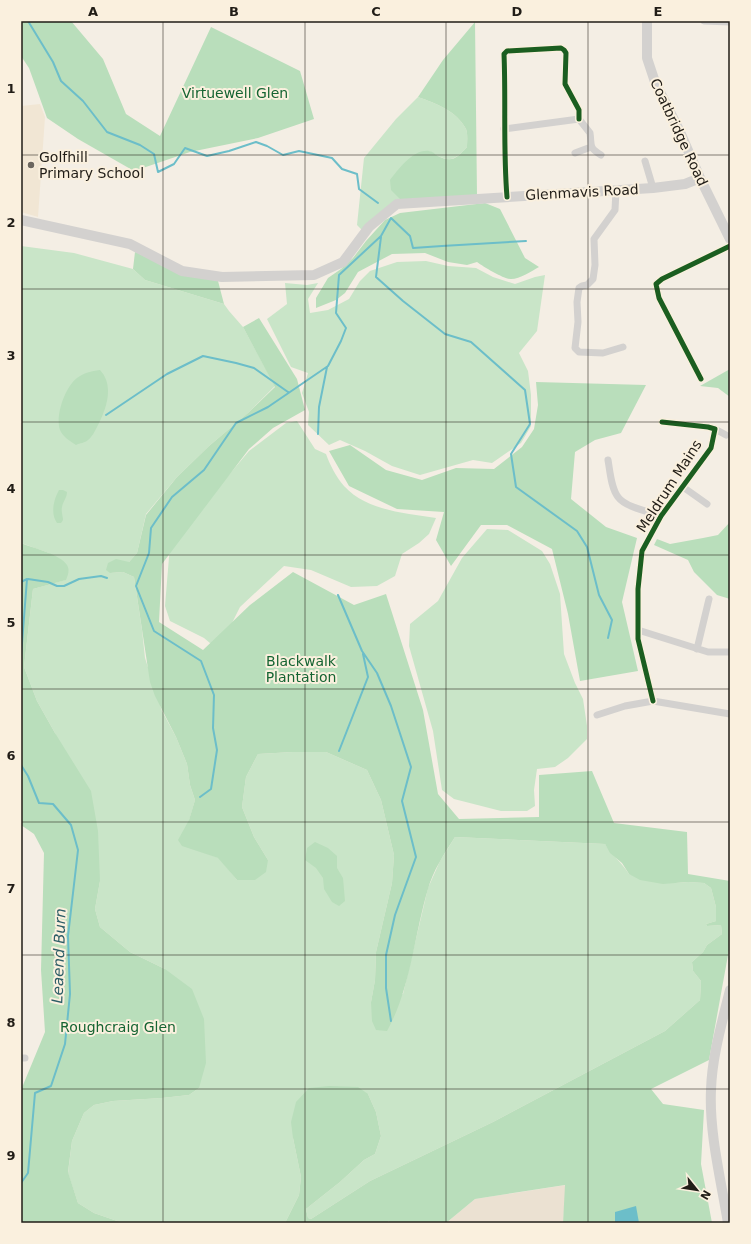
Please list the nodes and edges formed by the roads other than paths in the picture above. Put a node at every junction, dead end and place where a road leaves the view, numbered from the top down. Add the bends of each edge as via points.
1 (647, 21) edge
2 (704, 21) edge
3 (730, 22) edge
4 (579, 119) junction
5 (504, 129) junction
6 (591, 147) junction
7 (575, 153) dead end
8 (601, 155) dead end
9 (646, 161) dead end
10 (700, 178) junction
11 (653, 188) junction
12 (616, 190) junction
13 (507, 197) junction
14 (21, 220) edge
15 (730, 239) edge
16 (730, 246) edge
17 (623, 347) dead end
18 (701, 379) dead end
19 (662, 422) dead end
20 (715, 429) junction
21 (726, 435) dead end
22 (608, 460) dead end
23 (683, 486) junction
24 (707, 504) dead end
25 (661, 516) junction
26 (709, 599) dead end
27 (638, 630) junction
28 (697, 649) junction
29 (730, 652) edge
30 (653, 701) junction
31 (730, 714) edge
32 (597, 715) dead end
33 (730, 990) edge
34 (728, 1223) edge

1 - 10 main road, Coatbridge Road via 647,58 655,82
2 - 3 street
4 - 5 street
4 - 5 street via 579,110 565,84 564,50 510,50 504,54
4 - 6 street via 590,133
5 - 13 street
6 - 7 street
6 - 8 street
9 - 11 street
10 - 11 main road, Glenmavis Road via 685,184
10 - 15 main road, Coatbridge Road
11 - 12 main road, Glenmavis Road
12 - 13 main road, Glenmavis Road
12 - 17 street via 615,210 594,239 595,265 592,279 587,285 579,288 575,348 579,352 603,353
13 - 14 main road, Glenmavis Road via 397,204 369,227 343,262 314,275 222,277 182,272 130,244
16 - 18 street via 656,284 659,298
19 - 20 street, Meldrum Mains
20 - 21 street, Meldrum Mains
20 - 23 street, Meldrum Mains via 711,448
22 - 25 street, Meldrum Mains via 617,496 623,502
23 - 24 street, Meldrum Mains
23 - 25 street, Meldrum Mains
25 - 27 street, Meldrum Mains via 642,551 638,589
26 - 28 street
27 - 28 street
27 - 30 street, Meldrum Mains
28 - 29 street
30 - 31 street
30 - 32 street
33 - 34 main road via 711,1090 714,1139

